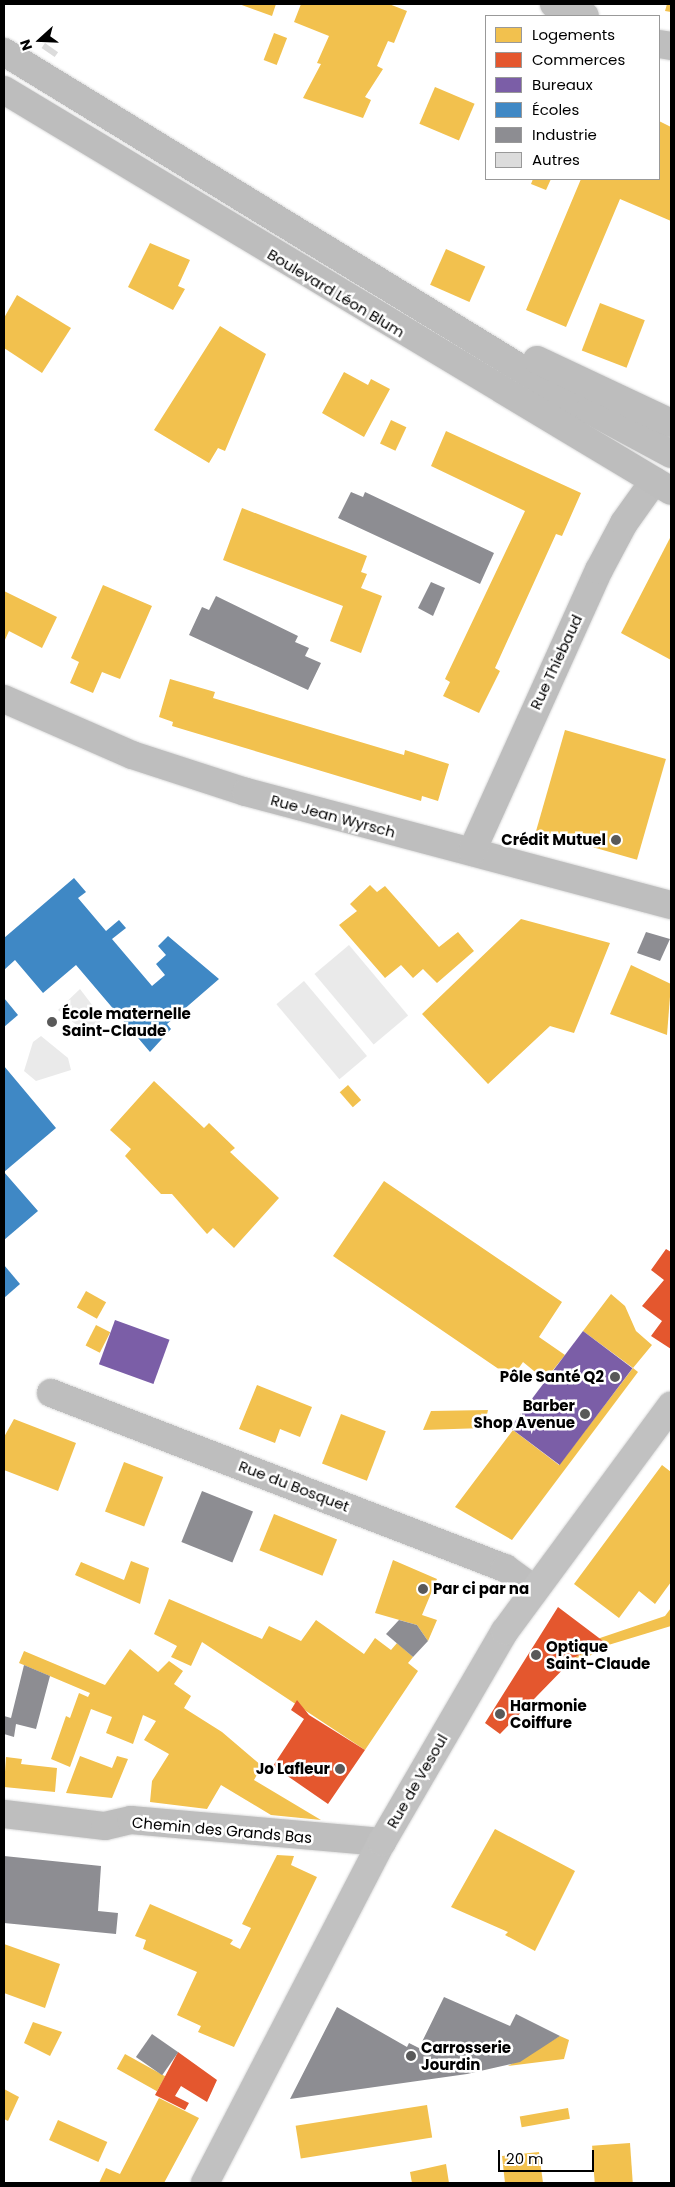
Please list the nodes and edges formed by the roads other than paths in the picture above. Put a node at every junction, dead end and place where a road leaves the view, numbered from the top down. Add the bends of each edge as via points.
1 (554, 4) edge
2 (582, 15) edge
3 (4, 52) edge
4 (4, 90) edge
5 (420, 306) junction
6 (406, 336) junction
7 (590, 410) junction
8 (671, 423) edge
9 (671, 454) edge
10 (663, 486) edge
11 (4, 699) edge
12 (472, 851) junction
13 (671, 905) edge
14 (52, 1393) dead end
15 (671, 1406) edge
16 (533, 1588) junction
17 (4, 1814) edge
18 (382, 1842) junction
19 (205, 2183) edge

1 - 2 street
3 - 5 main road
4 - 6 main road, Boulevard Léon Blum
5 - 7 main road
5 - 8 main road
6 - 7 main road
6 - 10 main road, Boulevard Léon Blum
7 - 9 main road
10 - 12 street, Rue Thiebaud via 624,523 561,650
11 - 12 street, Rue Jean Wyrsch via 161,765 358,823
12 - 13 street, Rue Jean Wyrsch
14 - 16 street, Rue du Bosquet via 505,1568
15 - 16 main road, Rue de Vesoul
16 - 18 main road, Rue de Vesoul
17 - 18 street, Chemin des Grands Bas via 106,1826 131,1820
18 - 19 main road, Rue de Vesoul

